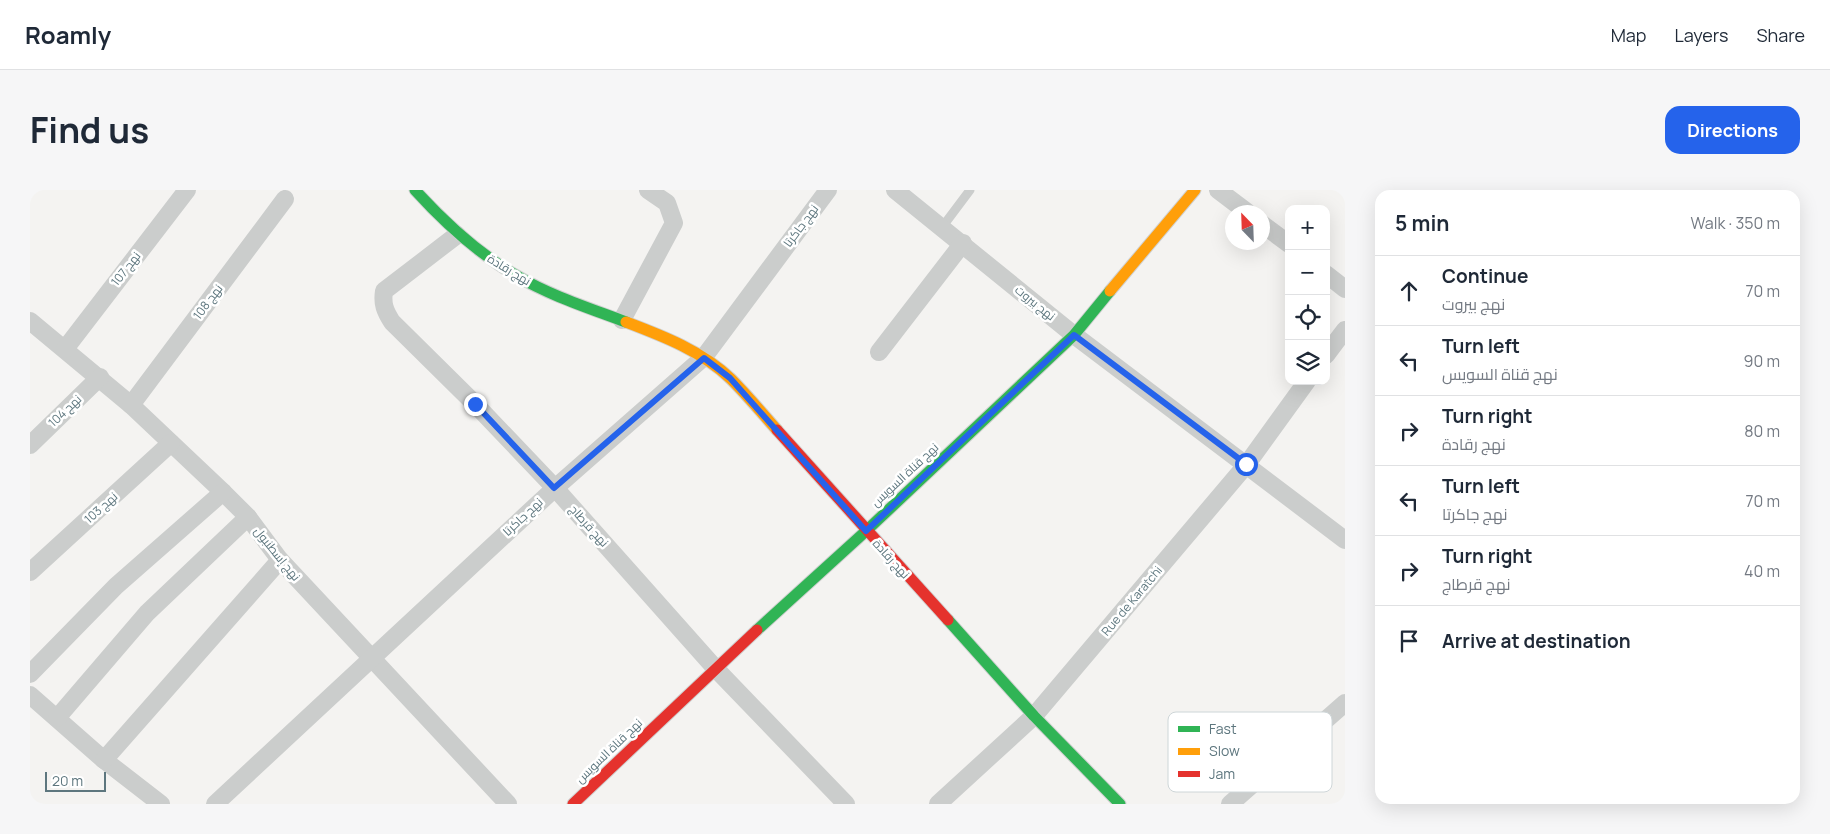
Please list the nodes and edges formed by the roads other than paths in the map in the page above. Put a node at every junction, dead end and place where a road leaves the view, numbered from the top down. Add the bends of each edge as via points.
1 (187, 190) edge
2 (415, 190) edge
3 (648, 190) edge
4 (828, 190) edge
5 (895, 190) edge
6 (970, 190) edge
7 (1195, 190) edge
8 (1218, 190) edge
9 (284, 199) dead end
10 (1238, 205) edge
11 (943, 226) junction
12 (1270, 230) edge
13 (457, 235) junction
14 (1285, 241) edge
15 (963, 243) junction
16 (1330, 277) edge
17 (1345, 289) edge
18 (622, 320) junction
19 (30, 322) edge
20 (1345, 330) edge
21 (1074, 335) junction
22 (65, 349) junction
23 (1330, 350) edge
24 (879, 352) dead end
25 (704, 358) junction
26 (100, 377) junction
27 (1304, 385) edge
28 (131, 405) junction
29 (171, 443) junction
30 (30, 445) edge
31 (1246, 464) junction
32 (554, 488) junction
33 (223, 492) junction
34 (248, 518) junction
35 (866, 531) junction
36 (1345, 540) edge
37 (280, 560) junction
38 (30, 572) edge
39 (372, 658) junction
40 (715, 668) junction
41 (30, 674) edge
42 (30, 695) edge
43 (1345, 703) edge
44 (1332, 714) edge
45 (1034, 716) junction
46 (57, 718) junction
47 (104, 760) junction
48 (1244, 792) edge
49 (161, 804) edge
50 (215, 804) edge
51 (508, 804) edge
52 (573, 804) edge
53 (846, 804) edge
54 (938, 804) edge
55 (1120, 804) edge
56 (1230, 804) edge

1 - 22 street, نهج 107
2 - 13 street, نهج رقادة
3 - 18 street via 667,203 674,223
4 - 25 street, نهج جاكرتا
5 - 11 street, نهج بيروت
6 - 11 lane
7 - 21 street, نهج قناة السويس
8 - 10 street
9 - 28 street, نهج 108
11 - 15 street, نهج بيروت
12 - 14 street
13 - 18 street, نهج رقادة via 502,268 529,282
13 - 32 street, نهج قرطاج via 384,291 385,311 392,322
15 - 21 street, نهج بيروت
15 - 24 street
16 - 17 street
18 - 25 street, نهج رقادة
19 - 22 street, نهج إسطنبول
20 - 23 street
21 - 31 street, نهج بيروت
21 - 35 street, نهج قناة السويس
22 - 26 street, نهج إسطنبول
25 - 32 street, نهج جاكرتا
25 - 35 street, نهج رقادة via 730,378
26 - 28 street, نهج إسطنبول
26 - 30 street, نهج 104
27 - 31 street, Rue de Karatchi
28 - 29 street, نهج إسطنبول
29 - 33 street, نهج إسطنبول
29 - 38 street, نهج 103
31 - 36 street, نهج بيروت
31 - 45 street, Rue de Karatchi
32 - 39 street, نهج جاكرتا
32 - 40 street, نهج قرطاج
33 - 34 street, نهج إسطنبول
33 - 41 street via 116,586
34 - 37 street, نهج إسطنبول
34 - 46 street via 147,613
35 - 40 street, نهج قناة السويس
35 - 45 street, نهج رقادة
37 - 39 street, نهج إسطنبول
37 - 47 street
39 - 50 street, نهج جاكرتا
39 - 51 street, نهج إسطنبول
40 - 52 street, نهج قناة السويس
40 - 53 street, نهج قرطاج
42 - 46 street
43 - 44 street
45 - 54 street, Rue de Karatchi
45 - 55 street, نهج رقادة
46 - 47 street
47 - 49 street
48 - 56 street

